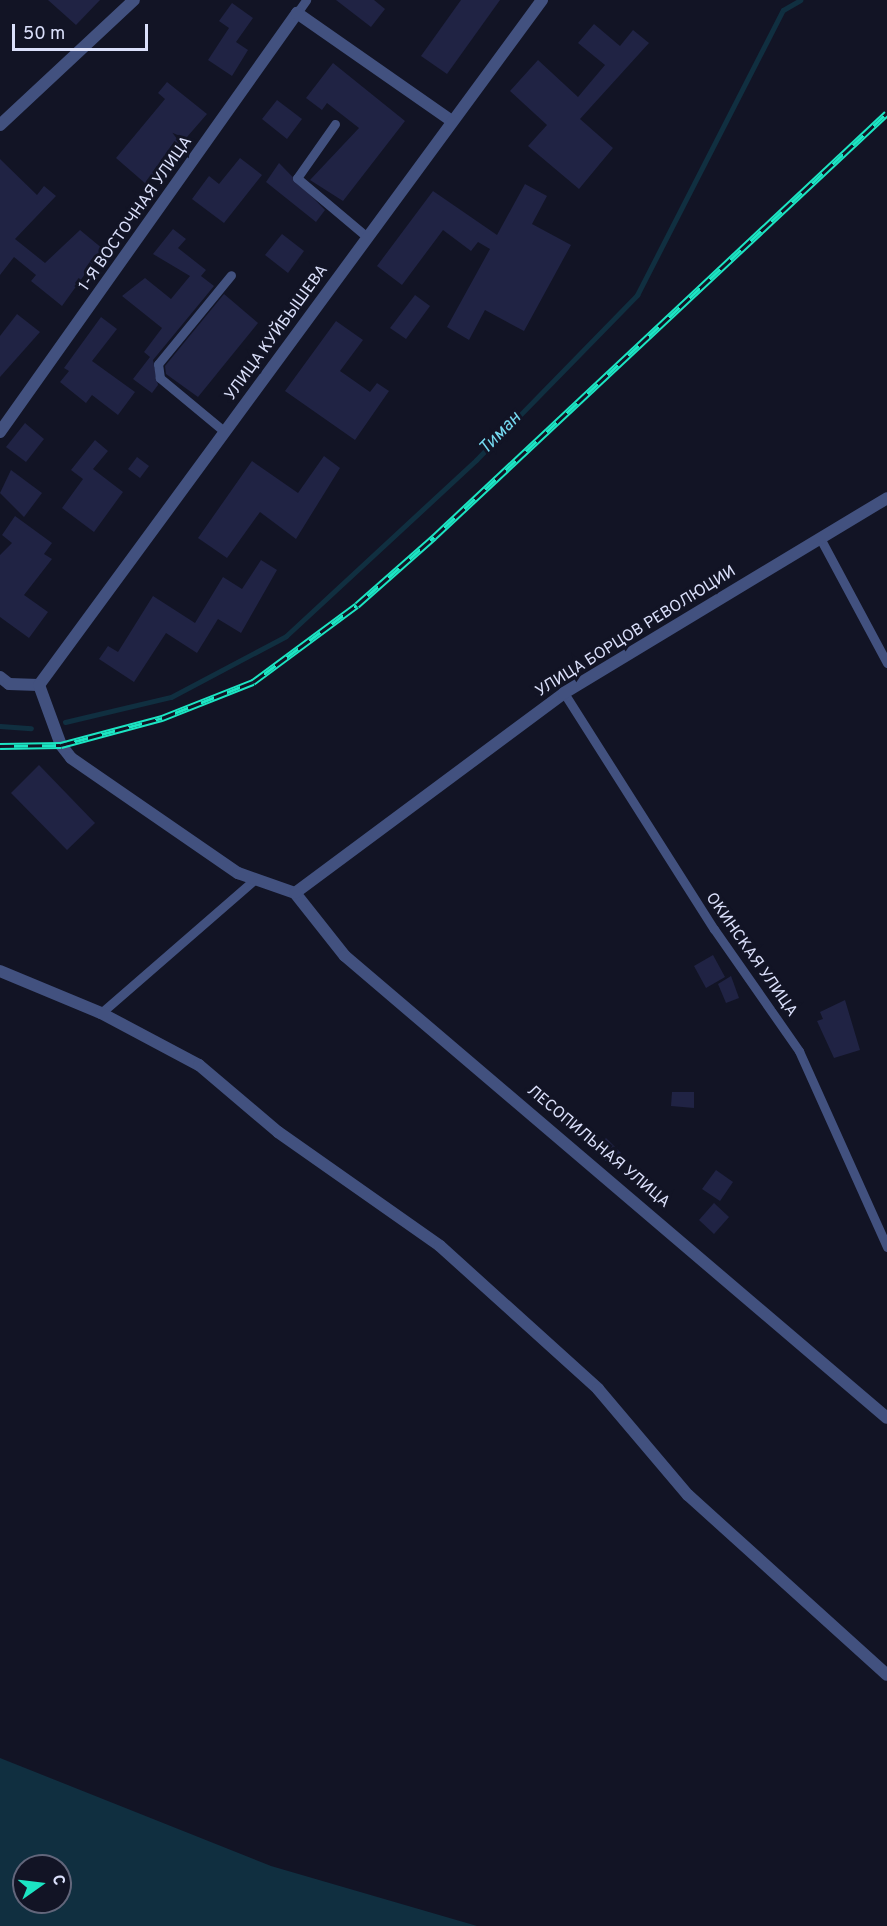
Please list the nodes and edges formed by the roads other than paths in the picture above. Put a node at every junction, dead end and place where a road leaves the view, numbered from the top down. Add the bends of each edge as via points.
1 (134, 0) edge
2 (306, 0) edge
3 (542, 0) edge
4 (297, 13) junction
5 (452, 121) junction
6 (335, 124) dead end
7 (0, 125) edge
8 (368, 237) junction
9 (231, 275) dead end
10 (0, 432) edge
11 (225, 432) junction
12 (887, 498) edge
13 (820, 538) junction
14 (887, 663) edge
15 (0, 676) edge
16 (39, 685) junction
17 (564, 693) junction
18 (255, 879) junction
19 (295, 893) junction
20 (0, 971) edge
21 (101, 1013) junction
22 (887, 1247) edge
23 (887, 1401) edge
24 (873, 1405) junction
25 (887, 1418) edge
26 (887, 1675) edge

1 - 7 street
2 - 4 lane
3 - 5 street, УЛИЦА КУЙБЫШЕВА
4 - 5 street
4 - 10 street, 1-Я ВОСТОЧНАЯ УЛИЦА
5 - 8 street, УЛИЦА КУЙБЫШЕВА
6 - 8 lane via 297,178
8 - 11 street, УЛИЦА КУЙБЫШЕВА
9 - 11 lane via 159,364 160,378
11 - 16 street, УЛИЦА КУЙБЫШЕВА
12 - 13 street, УЛИЦА БОРЦОВ РЕВОЛЮЦИИ
13 - 14 lane
13 - 17 street, УЛИЦА БОРЦОВ РЕВОЛЮЦИИ
15 - 16 street via 9,684
16 - 18 street via 61,745 71,758
17 - 19 street, УЛИЦА БОРЦОВ РЕВОЛЮЦИИ
17 - 22 lane, ОКИНСКАЯ УЛИЦА via 708,920 799,1051
18 - 19 street
18 - 21 lane
19 - 24 street, ЛЕСОПИЛЬНАЯ УЛИЦА via 345,956
20 - 21 street
21 - 26 street via 199,1065 278,1132 440,1246 598,1389 688,1495
23 - 24 street
24 - 25 street, ЛЕСОПИЛЬНАЯ УЛИЦА

